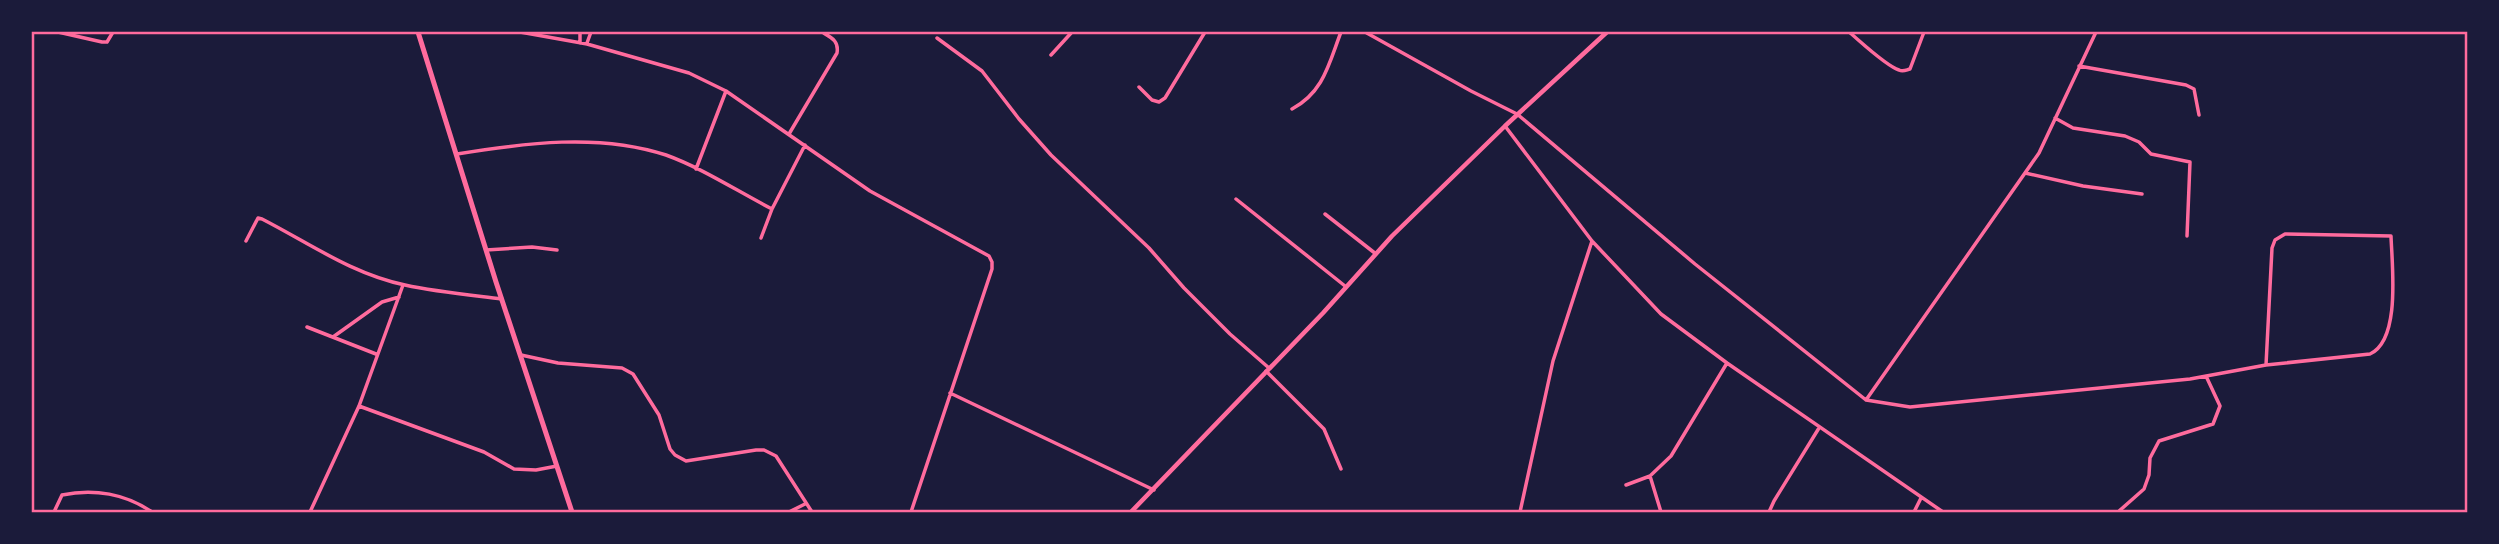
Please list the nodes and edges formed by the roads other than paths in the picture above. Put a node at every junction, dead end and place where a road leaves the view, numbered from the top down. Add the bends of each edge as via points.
1 (58, 32) edge
2 (113, 32) edge
3 (418, 32) edge
4 (520, 32) edge
5 (580, 32) edge
6 (591, 32) edge
7 (822, 32) edge
8 (1072, 32) edge
9 (1205, 32) edge
10 (1341, 32) edge
11 (1368, 32) edge
12 (1607, 32) edge
13 (1849, 32) edge
14 (1924, 32) edge
15 (2096, 32) edge
16 (937, 38) dead end
17 (580, 43) junction
18 (587, 44) junction
19 (1051, 55) dead end
20 (2079, 66) junction
21 (1139, 86) dead end
22 (726, 91) junction
23 (1292, 109) dead end
24 (1517, 114) junction
25 (2199, 115) dead end
26 (2055, 118) junction
27 (1505, 126) junction
28 (789, 134) junction
29 (804, 145) junction
30 (455, 155) junction
31 (696, 169) junction
32 (2025, 173) junction
33 (2142, 194) dead end
34 (1236, 199) dead end
35 (772, 209) junction
36 (1325, 214) dead end
37 (2187, 236) dead end
38 (761, 238) dead end
39 (246, 241) dead end
40 (1592, 241) junction
41 (486, 250) junction
42 (557, 250) dead end
43 (1376, 254) junction
44 (404, 285) junction
45 (1345, 286) junction
46 (399, 297) junction
47 (502, 299) junction
48 (307, 327) dead end
49 (333, 337) junction
50 (376, 354) junction
51 (520, 354) junction
52 (1727, 363) junction
53 (2266, 365) junction
54 (1267, 369) junction
55 (2206, 376) junction
56 (950, 393) junction
57 (1867, 400) junction
58 (359, 406) junction
59 (1819, 428) junction
60 (558, 466) junction
61 (1341, 469) dead end
62 (1650, 475) junction
63 (1626, 485) dead end
64 (1154, 490) junction
65 (1921, 498) junction
66 (805, 505) junction
67 (54, 513) edge
68 (152, 513) edge
69 (310, 513) edge
70 (572, 513) edge
71 (789, 513) edge
72 (812, 513) edge
73 (911, 513) edge
74 (1131, 513) edge
75 (1520, 513) edge
76 (1661, 513) edge
77 (1769, 513) edge
78 (1914, 513) edge
79 (1943, 513) edge
80 (2118, 513) edge

1 - 2 street via 102,43
3 - 30 main road
4 - 17 street
5 - 17 street
6 - 18 street
7 - 28 street via 835,40 837,53
8 - 19 street
9 - 21 street via 1165,98 1152,100
10 - 23 street via 1320,85
11 - 24 street
12 - 24 street
13 - 14 street via 1905,71 1914,63
15 - 20 street
16 - 54 street via 982,71 1051,155
17 - 18 street
18 - 22 street via 689,73
20 - 25 street via 2194,89
20 - 26 street
22 - 28 street
22 - 31 street
24 - 27 street
24 - 57 street via 1695,264
26 - 32 street
26 - 37 street via 2073,128 2125,136 2151,154 2190,162
27 - 40 street
27 - 43 street
28 - 29 street
29 - 35 street
29 - 56 street via 870,191 989,256 992,269
30 - 31 street via 512,145 597,142 666,155
30 - 41 main road
31 - 35 street
32 - 33 street
32 - 57 street
34 - 45 street
35 - 38 street
36 - 43 street
39 - 44 street via 258,218 262,219 357,270
40 - 52 street via 1661,314
40 - 75 street via 1553,361
41 - 42 street
41 - 47 main road
43 - 45 street
44 - 46 street
44 - 47 street
45 - 54 street
46 - 49 street via 382,302
46 - 50 street
47 - 51 main road
48 - 49 street
49 - 50 street
50 - 58 street
51 - 60 main road
51 - 66 street via 628,371 659,415 670,449 680,459 693,462 756,450 771,453
52 - 59 street
52 - 62 street via 1671,457
53 - 53 street via 2378,350 2384,343 2393,304 2391,236 2285,234 2275,240
53 - 55 street
54 - 61 street via 1324,429
54 - 64 street
55 - 57 street via 1910,407
55 - 80 street via 2220,406 2213,424 2159,441 2150,458 2144,489
56 - 64 street
56 - 73 street
58 - 60 street via 484,452 514,469
58 - 69 street
59 - 65 street
59 - 77 street
60 - 70 main road
62 - 63 street
62 - 76 street
64 - 74 street
65 - 78 street
65 - 79 street
66 - 71 street
66 - 72 street
67 - 68 street via 62,495 83,490 125,497

